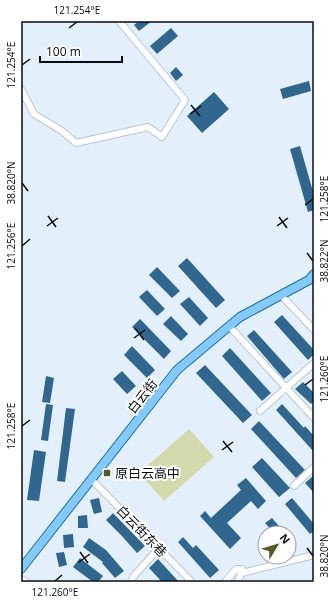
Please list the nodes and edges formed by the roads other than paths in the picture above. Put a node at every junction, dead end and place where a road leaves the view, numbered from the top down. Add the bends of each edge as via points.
1 (119, 21) edge
2 (21, 89) edge
3 (314, 274) edge
4 (281, 295) junction
5 (229, 326) junction
6 (314, 330) edge
7 (314, 363) edge
8 (286, 387) junction
9 (260, 411) dead end
10 (314, 418) edge
11 (314, 467) edge
12 (92, 480) junction
13 (294, 486) dead end
14 (159, 548) junction
15 (314, 554) edge
16 (21, 569) edge
17 (242, 572) junction
18 (21, 580) edge
19 (27, 582) edge
20 (131, 582) edge
21 (192, 582) edge
22 (224, 582) edge
23 (238, 582) edge

1 - 2 street via 185,100 162,137 148,127 76,143 34,114
3 - 4 main road, 白云街 via 309,280
4 - 5 main road, 白云街 via 240,317
4 - 6 street
5 - 8 street
5 - 12 main road, 白云街 via 177,370
7 - 8 street
8 - 9 street
8 - 10 street
11 - 13 street
12 - 14 street, 白云街东巷
12 - 16 main road, 白云街
14 - 20 street
14 - 21 street, 白云街东巷
15 - 17 street
17 - 22 street via 242,569 236,569
17 - 23 street
18 - 19 street

